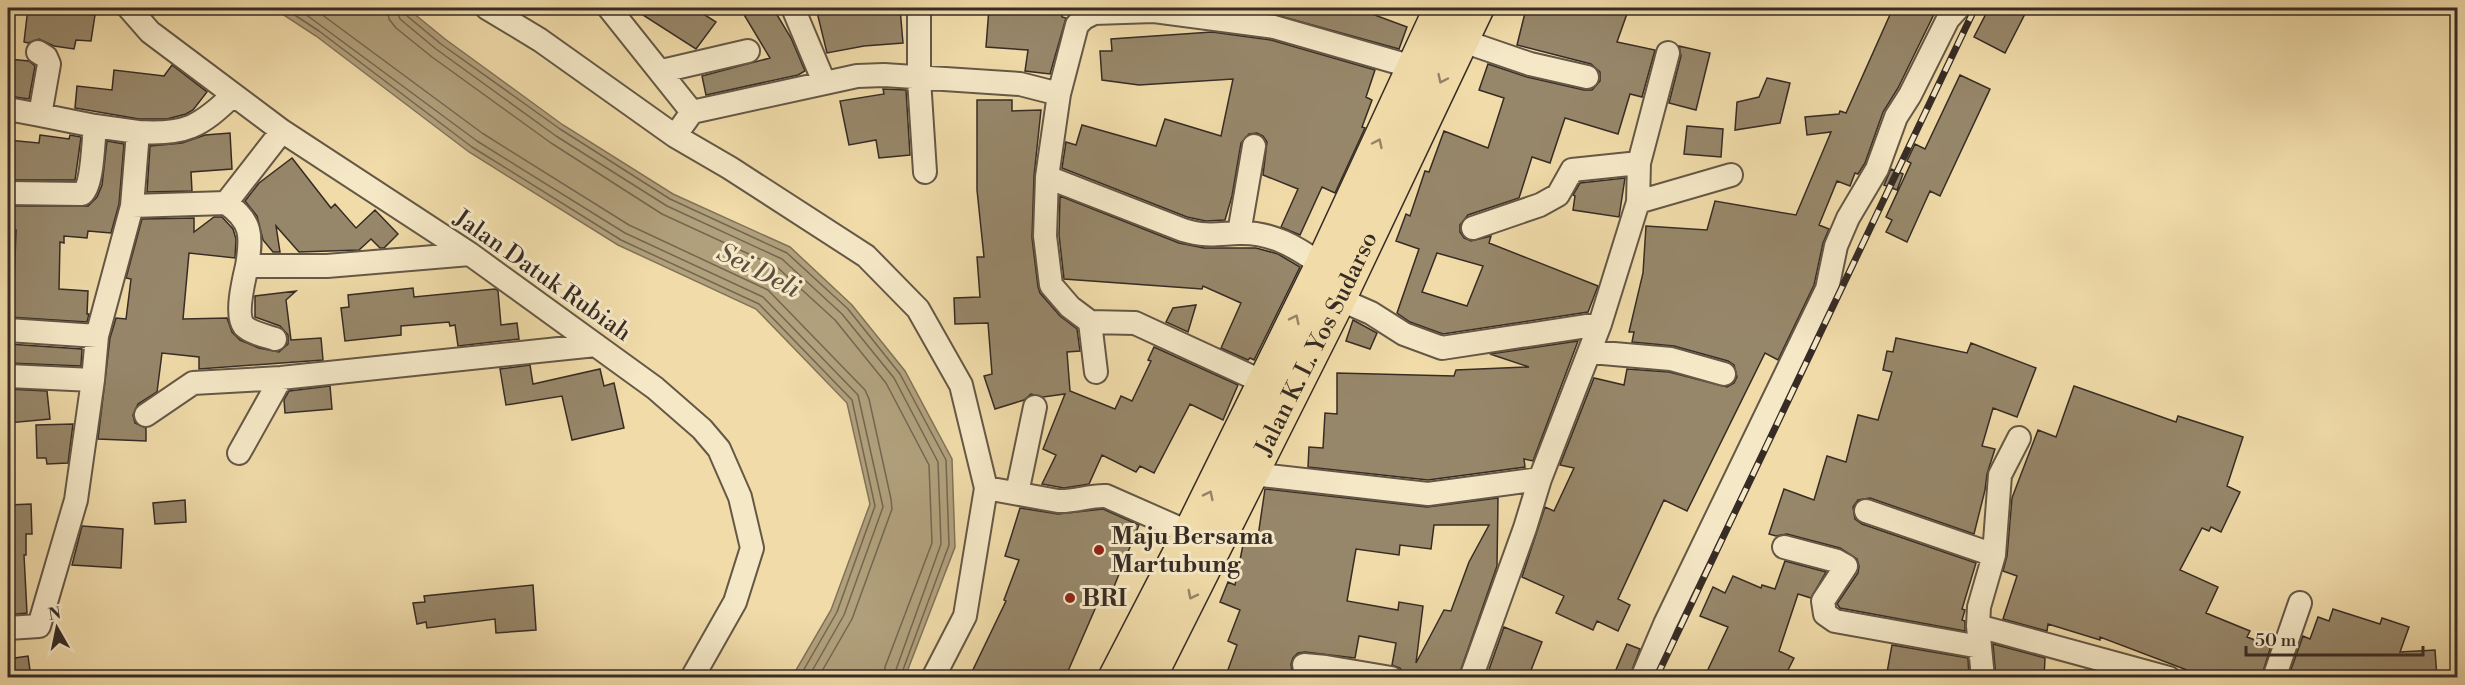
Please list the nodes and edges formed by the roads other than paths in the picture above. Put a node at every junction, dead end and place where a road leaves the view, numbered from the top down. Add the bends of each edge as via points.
1 (129, 8) edge
2 (487, 8) edge
3 (609, 8) edge
4 (793, 8) edge
5 (919, 8) edge
6 (1243, 8) edge
7 (1441, 8) edge
8 (1476, 8) edge
9 (1958, 8) edge
10 (1154, 9) edge
11 (1274, 27) junction
12 (1460, 40) junction
13 (748, 51) dead end
14 (38, 52) dead end
15 (1668, 53) dead end
16 (1413, 67) junction
17 (662, 71) junction
18 (1587, 77) dead end
19 (919, 79) junction
20 (824, 82) junction
21 (1059, 94) junction
22 (233, 95) junction
23 (8, 110) edge
24 (692, 112) junction
25 (40, 115) junction
26 (95, 126) junction
27 (282, 131) junction
28 (138, 132) junction
29 (675, 136) junction
30 (1254, 146) dead end
31 (1639, 163) junction
32 (926, 172) dead end
33 (1731, 175) dead end
34 (1047, 177) junction
35 (8, 192) edge
36 (226, 202) junction
37 (1638, 202) junction
38 (132, 206) junction
39 (1473, 228) dead end
40 (1239, 233) junction
41 (470, 254) junction
42 (1322, 265) junction
43 (247, 266) junction
44 (1339, 298) junction
45 (1090, 322) junction
46 (1600, 324) junction
47 (8, 330) edge
48 (97, 336) junction
49 (275, 339) dead end
50 (596, 345) junction
51 (1591, 352) junction
52 (1096, 372) dead end
53 (1724, 374) dead end
54 (8, 376) edge
55 (281, 378) junction
56 (93, 380) junction
57 (1263, 382) junction
58 (1035, 406) dead end
59 (146, 415) dead end
60 (2019, 438) dead end
61 (239, 453) dead end
62 (1252, 474) junction
63 (1540, 479) junction
64 (986, 488) junction
65 (1017, 493) junction
66 (1866, 511) dead end
67 (1784, 547) dead end
68 (1192, 551) junction
69 (1994, 555) junction
70 (2300, 603) dead end
71 (8, 628) edge
72 (1979, 637) junction
73 (1304, 666) dead end
74 (692, 678) edge
75 (933, 678) edge
76 (1115, 678) edge
77 (1149, 678) edge
78 (1391, 678) edge
79 (1471, 678) edge
80 (1642, 678) edge
81 (1983, 678) edge
82 (2169, 678) edge
83 (2274, 678) edge

1 - 22 street, Jalan Datuk Rubiah via 150,32
2 - 29 street via 540,40
3 - 17 street
4 - 20 street
5 - 19 street
6 - 11 street
7 - 16 highway, Jalan K. L. Yos Sudarso
8 - 12 highway, Jalan K. L. Yos Sudarso
9 - 80 street via 1948,19 1896,117 1877,169 1848,218 1836,246 1827,289
10 - 11 street
10 - 21 street via 1084,18 1077,25
11 - 16 street
12 - 18 street
12 -> 44 highway, Jalan K. L. Yos Sudarso
13 - 17 street
14 - 25 street via 49,64
15 - 31 street
42 -> 16 highway, Jalan K. L. Yos Sudarso
17 - 24 street
19 - 20 street via 884,75
19 - 21 street via 1020,84
19 - 32 street
20 - 24 street
21 - 34 street
22 - 27 street, Jalan Datuk Rubiah
22 - 28 street via 210,117 191,128
23 - 25 street
24 - 29 street
25 - 26 street
26 - 28 street
26 - 35 street via 86,191
27 - 36 street
27 - 41 street, Jalan Datuk Rubiah
28 - 38 street
29 - 64 street via 866,256 918,309 961,385
30 - 40 street
31 - 37 street
31 - 39 street via 1572,170 1558,195
33 - 37 street
34 - 40 street via 1203,236
34 - 45 street via 1045,236 1051,285
36 - 38 street
36 - 43 street via 244,218 249,231
37 - 46 street
38 - 48 street
40 - 42 street via 1275,238
41 - 43 street via 327,266
41 - 50 street, Jalan Datuk Rubiah
57 -> 42 highway, Jalan K. L. Yos Sudarso
43 - 49 street via 240,299 241,320 252,331
44 - 46 street via 1404,334 1442,348
44 - 62 highway, Jalan K. L. Yos Sudarso
45 - 52 street
45 - 57 street via 1135,323
46 - 51 street
47 - 48 street
48 - 56 street
50 - 55 street
50 - 74 street, Jalan Datuk Rubiah via 702,429 719,449 740,497 752,548 735,602
51 - 53 street via 1671,359
51 - 63 street
54 - 56 street
55 - 59 street via 193,383
55 - 61 street
56 - 71 street via 76,500 39,626
68 -> 57 highway, Jalan K. L. Yos Sudarso
58 - 65 street
60 - 69 street via 2000,476
62 - 63 street via 1428,494
62 - 68 highway, Jalan K. L. Yos Sudarso
63 - 79 street
64 - 65 street
64 - 75 street via 965,616
65 - 68 street via 1070,502 1106,496
66 - 69 street
67 - 72 street via 1846,566 1823,601 1825,614 1835,621
68 - 76 highway, Jalan K. L. Yos Sudarso
68 -> 77 highway, Jalan K. L. Yos Sudarso
69 - 72 street via 1979,607
70 - 83 street
72 - 81 street
72 - 82 street
73 - 78 street

